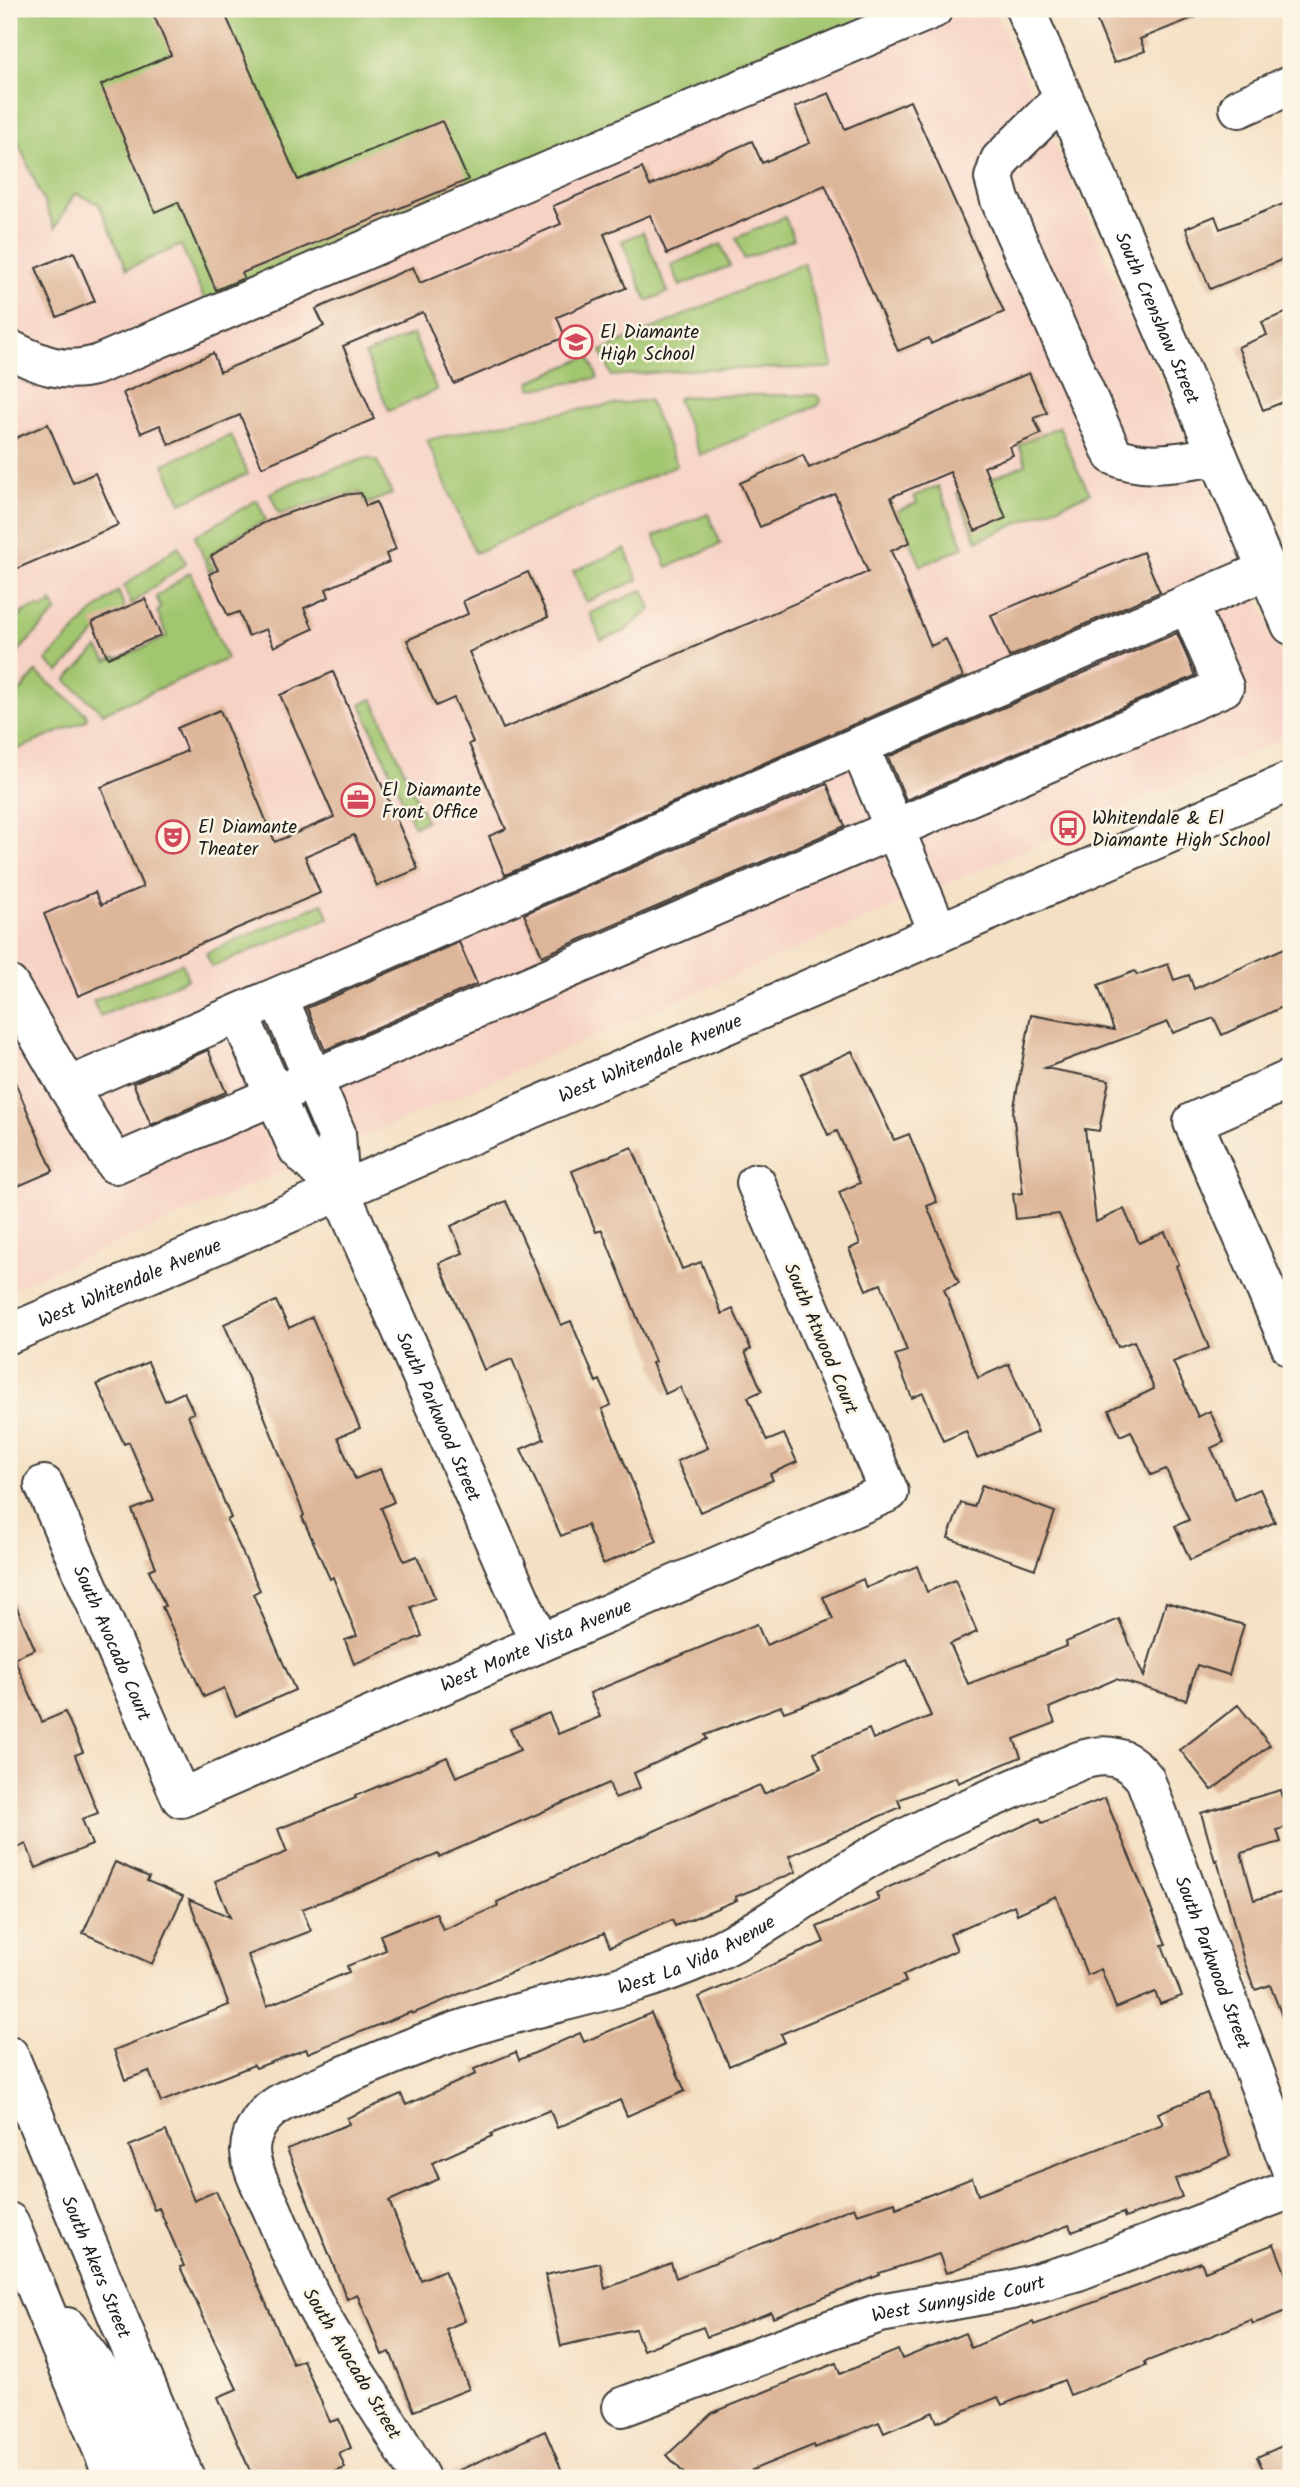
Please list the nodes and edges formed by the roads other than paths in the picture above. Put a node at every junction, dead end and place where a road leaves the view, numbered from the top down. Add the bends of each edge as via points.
1 (933, 9) edge
2 (1024, 9) edge
3 (1291, 85) edge
4 (1063, 98) junction
5 (1239, 108) dead end
6 (9, 349) edge
7 (1218, 456) junction
8 (1267, 570) junction
9 (1188, 604) junction
10 (1291, 625) edge
11 (859, 746) junction
12 (1291, 781) edge
13 (895, 829) junction
14 (939, 933) junction
15 (9, 985) edge
16 (278, 997) junction
17 (239, 1014) junction
18 (313, 1079) junction
19 (1291, 1079) edge
20 (68, 1087) junction
21 (275, 1095) junction
22 (756, 1183) dead end
23 (340, 1191) junction
24 (9, 1334) edge
25 (1291, 1347) edge
26 (44, 1485) dead end
27 (889, 1492) joint
28 (539, 1642) junction
29 (1126, 1761) joint
30 (181, 1798) joint
31 (9, 2055) edge
32 (255, 2130) joint
33 (1291, 2169) edge
34 (1291, 2189) edge
35 (9, 2222) edge
36 (35, 2286) junction
37 (622, 2407) dead end
38 (114, 2478) edge
39 (148, 2478) edge
40 (185, 2478) edge
41 (420, 2478) edge

1 - 6 street via 97,365 77,371 40,364
2 - 4 street, South Crenshaw Street
3 - 5 street
4 - 7 street, South Crenshaw Street
4 - 7 street via 1000,160 994,178 1000,200 1112,455 1126,462 1162,464
7 - 8 street, South Crenshaw Street
8 - 9 street
8 - 10 street, South Crenshaw Street
9 - 11 street
9 - 13 street via 1224,687
11 - 13 street
11 - 16 street
12 - 14 street, West Whitendale Avenue
13 - 14 street
13 - 18 street
14 - 23 street, West Whitendale Avenue
15 - 20 street
16 - 17 street
16 - 18 street
17 - 20 street
17 - 21 street
18 - 21 street
18 - 23 street via 336,1133
19 - 25 street via 1192,1122
20 - 21 street via 115,1164
21 - 23 street via 298,1149
22 - 27 street, South Atwood Court
23 - 24 street, West Whitendale Avenue
23 - 28 street, South Parkwood Street
26 - 30 street, South Avocado Court
27 - 28 street, West Monte Vista Avenue
28 - 30 street, West Monte Vista Avenue
29 - 32 street, West La Vida Avenue via 1100,1755 1067,1766 898,1842 707,1956 623,1987 439,2038 284,2101 266,2113
29 - 33 street, South Parkwood Street via 1141,1773 1151,1792
31 - 40 street, South Akers Street
32 - 41 street, South Avocado Street via 250,2146 252,2163 309,2292
34 - 37 street, West Sunnyside Court via 1078,2271 987,2296 880,2313
35 - 36 street
36 - 38 street
36 - 39 street via 106,2379

